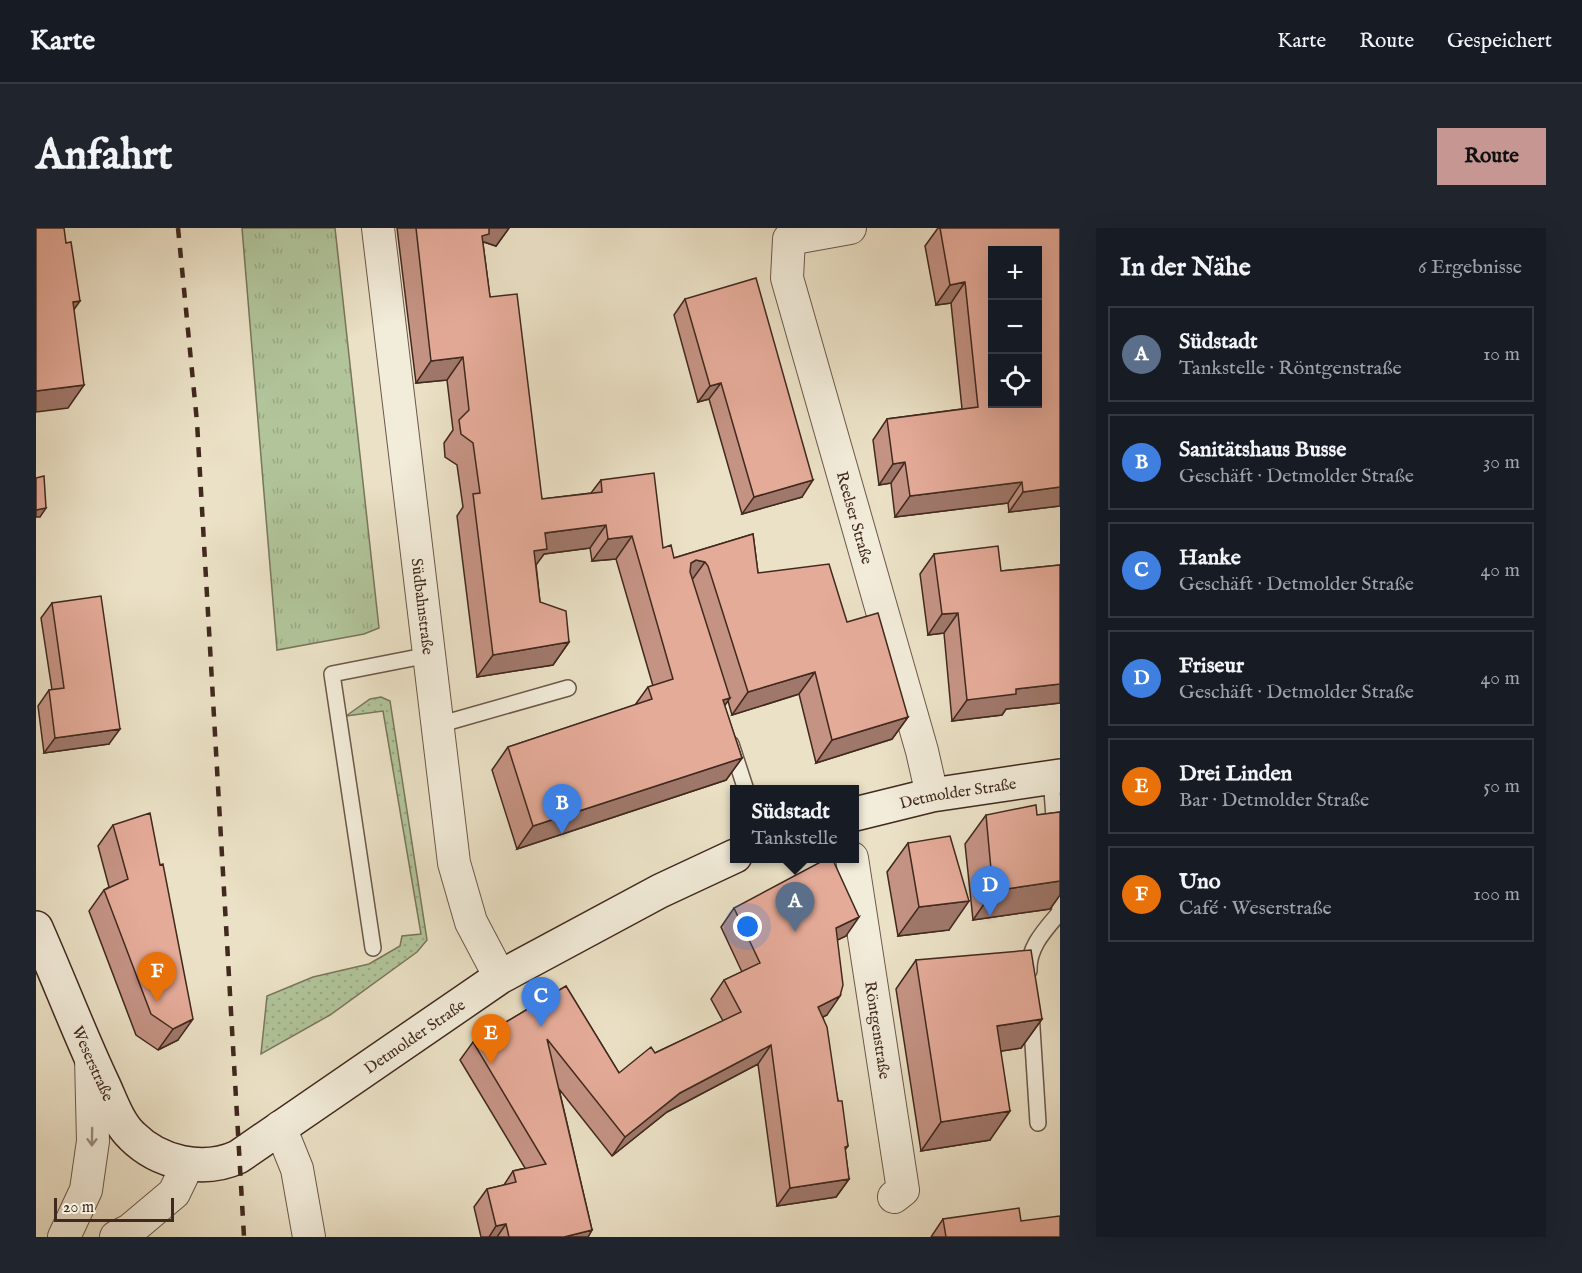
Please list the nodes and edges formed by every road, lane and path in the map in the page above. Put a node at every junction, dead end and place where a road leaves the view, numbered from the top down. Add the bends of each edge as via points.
1 (378, 228) edge
2 (850, 228) edge
3 (429, 655) junction
4 (568, 688) dead end
5 (725, 724) edge
6 (438, 725) junction
7 (1055, 777) edge
8 (745, 785) edge
9 (932, 795) junction
10 (859, 813) edge
11 (1056, 841) edge
12 (730, 858) edge
13 (853, 863) edge
14 (1057, 865) edge
15 (36, 928) edge
16 (373, 948) dead end
17 (500, 977) junction
18 (91, 1058) junction
19 (1038, 1123) dead end
20 (280, 1127) junction
21 (188, 1164) junction
22 (894, 1197) dead end
23 (64, 1237) edge
24 (116, 1237) edge
25 (309, 1237) edge

1 - 3 street, Südbahnstraße
2 - 9 street, Reelser Straße via 789,239 787,278
3 - 6 street, Südbahnstraße
3 - 16 lane via 333,674
4 - 6 lane
5 - 8 lane
6 - 17 street, Südbahnstraße via 454,862 471,922
7 - 9 main road, Detmolder Straße
7 - 11 lane
9 - 10 main road, Detmolder Straße
12 - 17 main road, Detmolder Straße via 660,891
13 - 22 street, Röntgenstraße via 903,1190
14 - 19 lane via 1060,912 1028,957
15 - 18 main road, Weserstraße
17 - 20 main road, Detmolder Straße
18 - 21 main road, Weserstraße via 130,1135 146,1149
18 -> 23 street via 93,1141 86,1190
20 - 21 main road, Detmolder Straße via 224,1163
20 - 25 street via 297,1169
21 - 24 street via 174,1193

